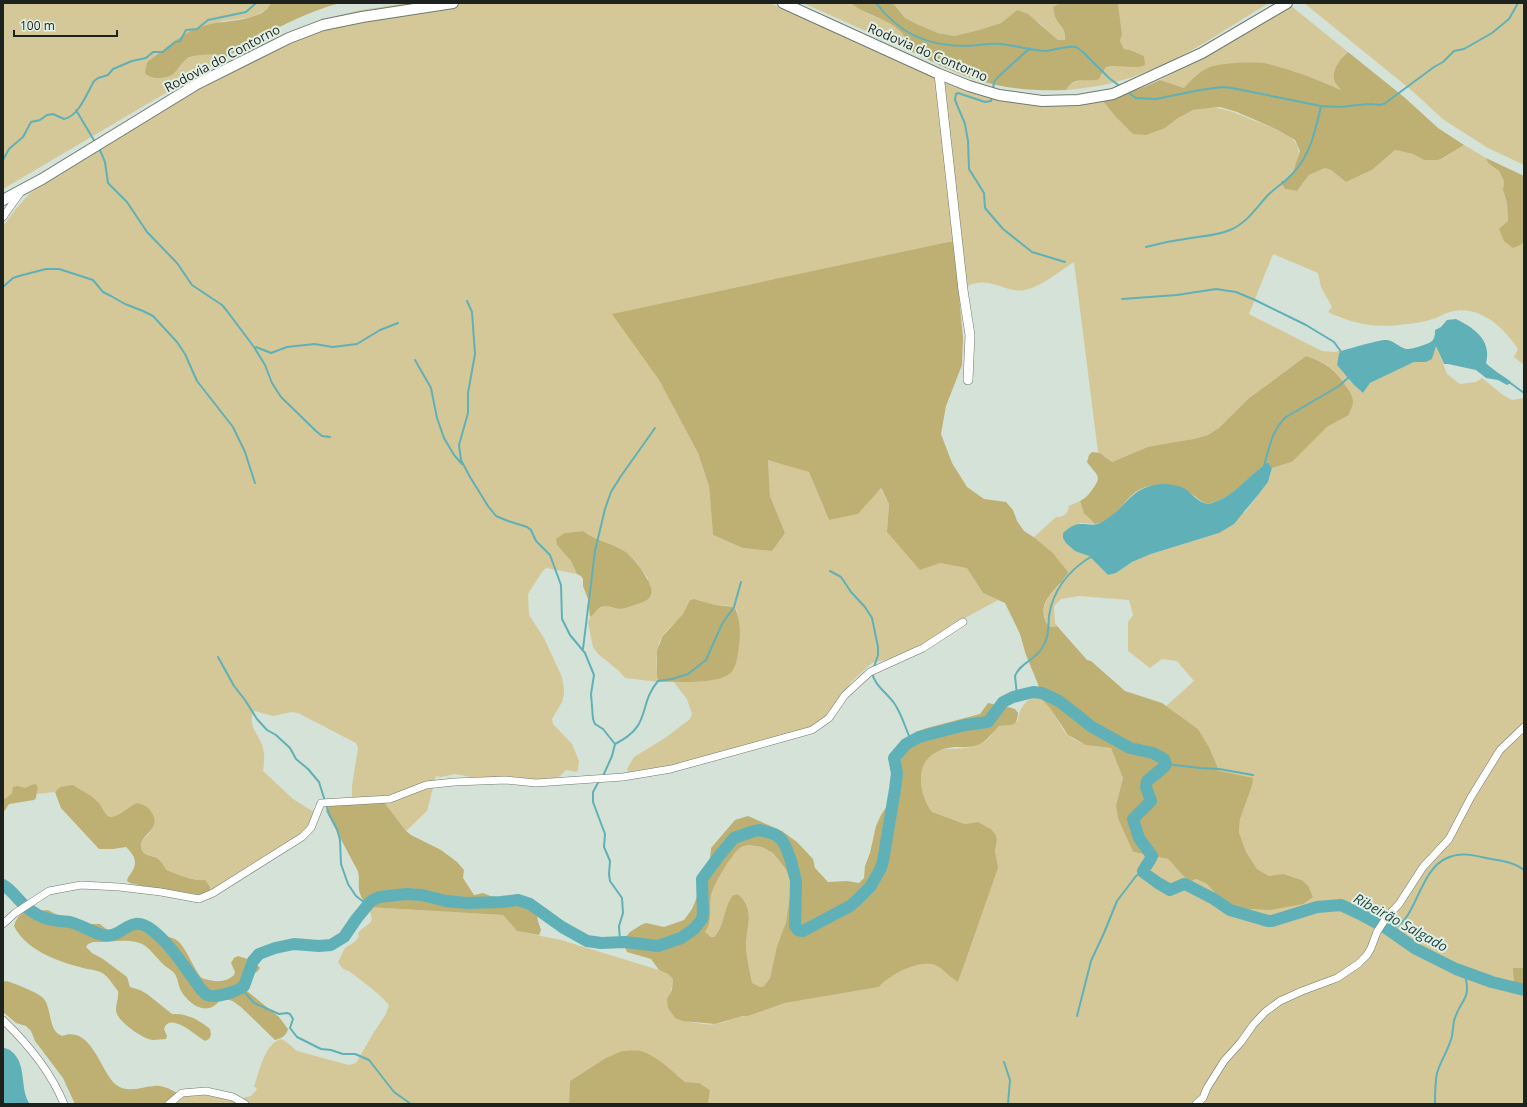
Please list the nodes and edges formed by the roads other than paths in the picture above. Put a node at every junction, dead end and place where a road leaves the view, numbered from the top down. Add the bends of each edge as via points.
1 (453, 3) edge
2 (783, 3) edge
3 (1287, 3) edge
4 (939, 74) junction
5 (21, 190) junction
6 (3, 200) edge
7 (3, 217) edge
8 (968, 380) dead end
9 (964, 622) dead end
10 (1524, 727) edge
11 (3, 924) edge
12 (3, 1020) edge
13 (1202, 1101) edge
14 (64, 1104) edge
15 (169, 1104) edge
16 (245, 1104) edge
17 (1196, 1104) edge

1 - 5 main road, Rodovia do Contorno via 362,17 289,38 197,84
2 - 4 main road, Rodovia do Contorno
3 - 4 main road, Rodovia do Contorno via 1202,53 1113,94 1078,100 1042,100 999,95
4 - 8 street via 970,335
5 - 6 main road, Rodovia do Contorno
5 - 7 street
9 - 11 street via 923,648 870,672 845,695 829,718 812,730 671,769 622,777 536,783 506,780 454,782 426,785 390,799 321,803 311,828 302,837 199,899 161,892 81,885 49,891
10 - 13 street via 1500,750 1449,839 1428,862 1386,918 1371,948 1358,964 1337,978 1280,1001 1260,1017 1224,1061
12 - 14 street via 44,1067
13 - 17 street
15 - 16 street via 182,1093 206,1091 233,1097

